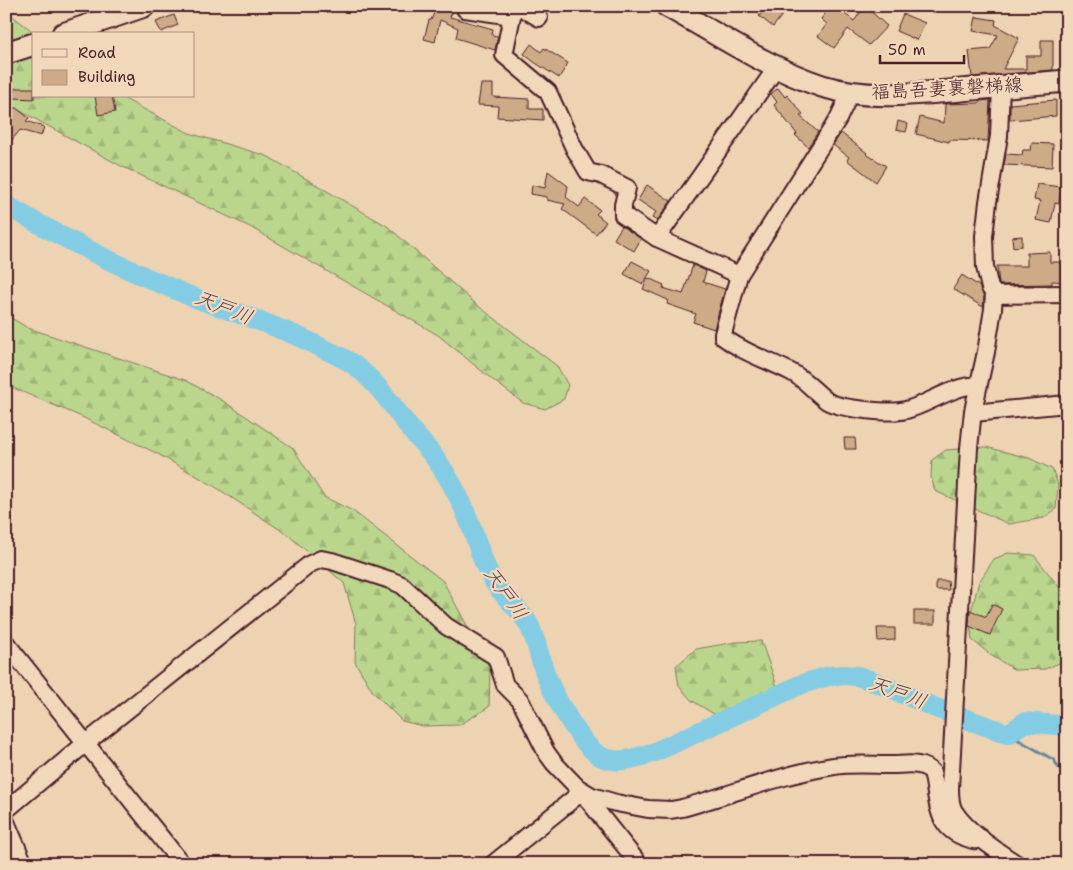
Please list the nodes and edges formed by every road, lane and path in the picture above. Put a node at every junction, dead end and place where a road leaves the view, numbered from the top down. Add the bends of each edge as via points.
1 (144, 6) edge
2 (667, 6) edge
3 (465, 9) dead end
4 (515, 9) edge
5 (116, 11) edge
6 (539, 18) dead end
7 (69, 32) edge
8 (32, 45) edge
9 (6, 53) edge
10 (777, 67) junction
11 (1067, 81) edge
12 (1001, 86) junction
13 (850, 92) junction
14 (657, 238) junction
15 (739, 275) junction
16 (1067, 294) edge
17 (994, 295) junction
18 (978, 386) junction
19 (1067, 404) edge
20 (973, 413) junction
21 (6, 643) edge
22 (86, 743) junction
23 (583, 791) junction
24 (6, 810) edge
25 (6, 822) edge
26 (981, 838) junction
27 (24, 864) edge
28 (182, 864) edge
29 (493, 864) edge
30 (639, 864) edge
31 (1017, 864) edge

1 - 5 main road
2 - 10 main road, 福島吾妻裏磐梯線
3 - 4 street
4 - 6 street
4 - 14 street via 504,55 548,92 588,172 627,188 623,215
5 - 7 main road
8 - 9 main road
10 - 13 main road, 福島吾妻裏磐梯線 via 823,86
10 - 14 street
11 - 12 main road, 福島吾妻裏磐梯線
12 - 13 main road, 福島吾妻裏磐梯線 via 911,94
12 - 17 street via 999,136 984,236 985,267
13 - 15 street via 838,119
14 - 15 street
15 - 18 street via 723,337 741,350 798,376 830,402 866,410 901,411 963,387
16 - 17 street
17 - 18 street
18 - 20 street
19 - 20 street
20 - 26 street via 950,788 954,811
21 - 22 street
22 - 23 street via 310,564 326,560 402,585 446,626 496,657 505,685 520,700 546,752
22 - 24 street
22 - 28 street
23 - 26 street via 601,800 671,810 815,769 854,764 919,765 932,772 938,809 949,827 964,838 979,841
23 - 29 street
23 - 30 street
25 - 27 street
26 - 31 street

